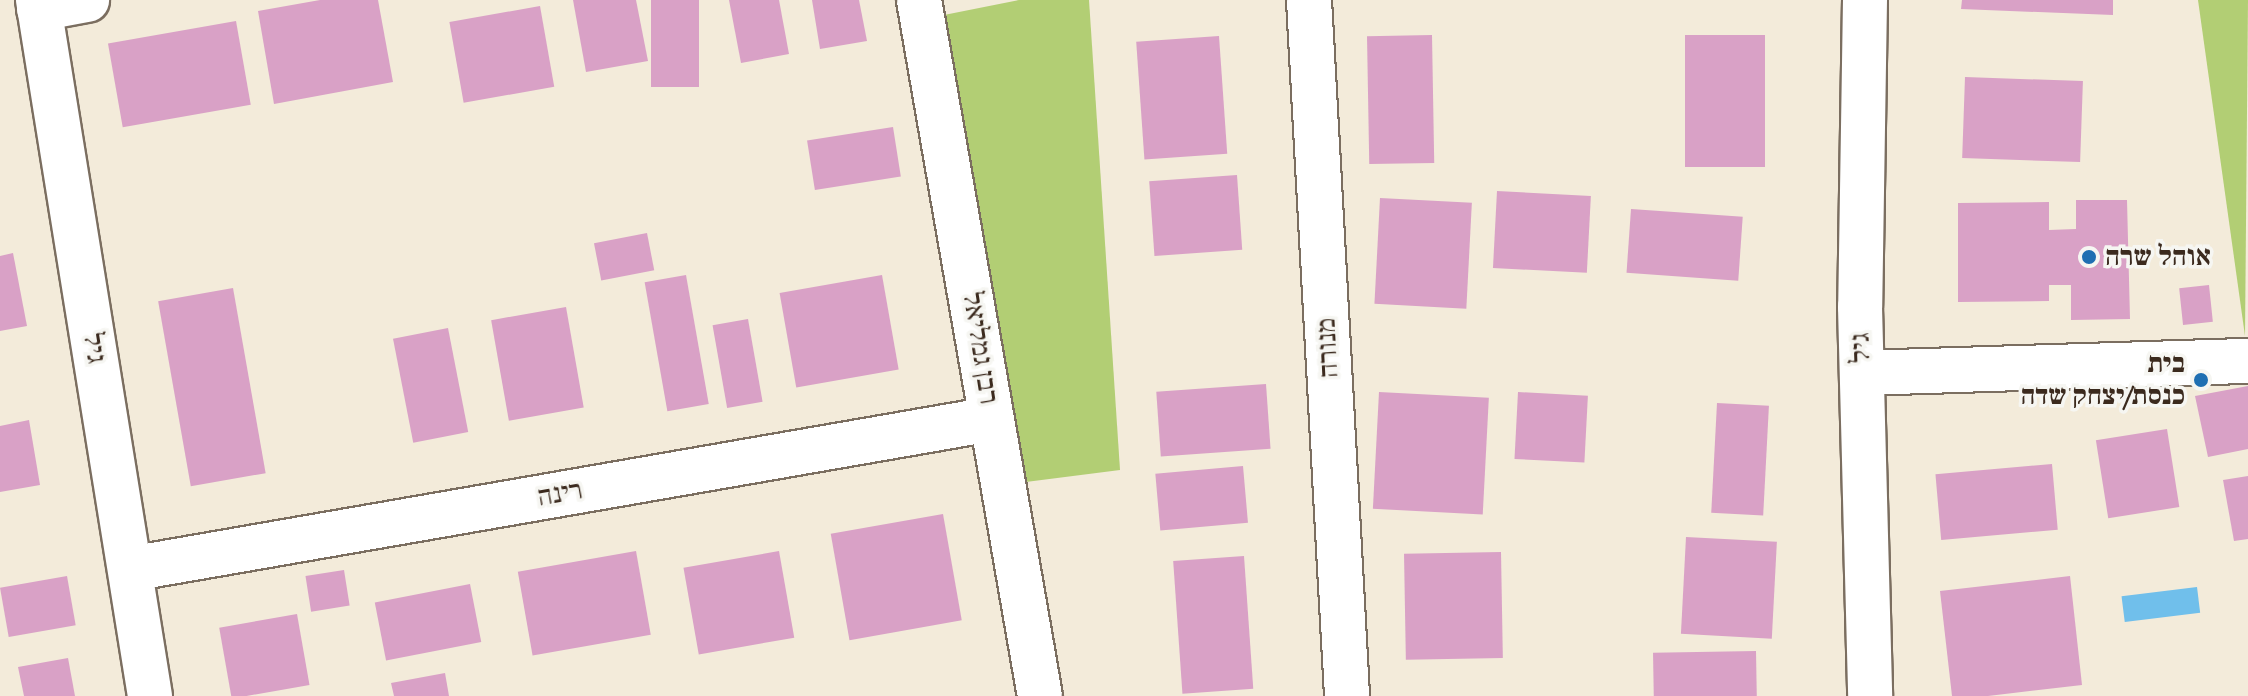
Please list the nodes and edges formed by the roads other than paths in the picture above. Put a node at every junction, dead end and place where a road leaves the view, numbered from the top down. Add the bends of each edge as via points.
1 (87, 0) edge
2 (919, 0) edge
3 (1309, 0) edge
4 (1865, 0) edge
5 (38, 4) edge
6 (2248, 361) edge
7 (1862, 373) junction
8 (991, 419) junction
9 (130, 569) junction
10 (150, 696) edge
11 (1040, 696) edge
12 (1347, 696) edge
13 (1870, 696) edge

1 - 5 street
2 - 8 street, רבן גמליאל
3 - 12 street, מנורה
4 - 7 street, גיל
5 - 9 street, גיל
6 - 7 street
7 - 13 street, גיל
8 - 9 street, רינה
8 - 11 street, רבן גמליאל
9 - 10 street, גיל

